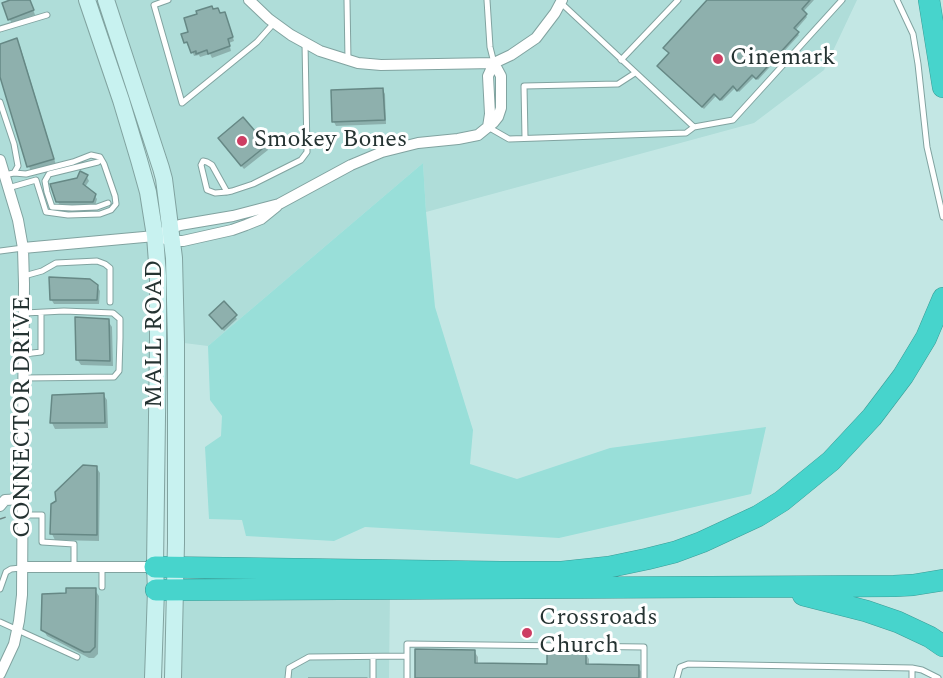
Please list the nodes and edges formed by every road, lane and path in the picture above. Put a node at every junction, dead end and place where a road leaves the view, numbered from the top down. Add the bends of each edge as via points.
1 (87, 0) edge
2 (106, 0) edge
3 (168, 0) edge
4 (249, 0) edge
5 (347, 0) edge
6 (486, 0) edge
7 (678, 0) edge
8 (842, 0) edge
9 (897, 0) edge
10 (929, 0) edge
11 (560, 1) edge
12 (47, 15) dead end
13 (274, 23) junction
14 (0, 29) edge
15 (304, 43) junction
16 (348, 60) junction
17 (621, 60) junction
18 (494, 63) junction
19 (635, 73) junction
20 (943, 87) edge
21 (0, 102) edge
22 (488, 127) junction
23 (694, 127) junction
24 (525, 138) junction
25 (91, 155) junction
26 (0, 160) edge
27 (9, 174) junction
28 (8, 188) junction
29 (227, 192) junction
30 (100, 214) junction
31 (943, 218) edge
32 (171, 235) junction
33 (155, 236) junction
34 (23, 248) junction
35 (0, 251) edge
36 (24, 276) junction
37 (943, 298) edge
38 (110, 302) dead end
39 (24, 313) junction
40 (41, 313) junction
41 (24, 354) junction
42 (24, 378) junction
43 (23, 499) junction
44 (0, 506) edge
45 (24, 515) junction
46 (6, 517) dead end
47 (0, 519) edge
48 (23, 567) junction
49 (74, 567) junction
50 (102, 567) junction
51 (165, 567) junction
52 (943, 579) edge
53 (767, 586) junction
54 (102, 587) dead end
55 (0, 589) edge
56 (166, 590) junction
57 (0, 622) edge
58 (17, 629) junction
59 (943, 646) edge
60 (407, 656) junction
61 (77, 657) dead end
62 (373, 657) junction
63 (912, 668) junction
64 (0, 674) edge
65 (153, 678) edge
66 (173, 678) edge
67 (288, 678) edge
68 (373, 678) edge
69 (407, 678) edge
70 (644, 678) edge
71 (677, 678) edge
72 (912, 678) edge
73 (938, 678) edge

1 - 33 main road, MALL ROAD via 139,160
2 - 32 main road, MALL ROAD via 155,145
3 - 13 lane via 154,5 182,103 257,42
4 - 13 street
5 - 16 lane
6 - 18 lane
7 - 17 lane
8 - 23 lane via 733,120
9 - 31 lane via 913,34 927,147
10 - 20 highway
11 - 17 lane
11 - 18 street via 536,38
12 - 14 lane
13 - 15 street
15 - 16 street
15 - 29 lane via 307,152 253,184
16 - 18 street via 381,65
17 - 19 lane
18 - 22 street via 488,76
19 - 23 lane
19 - 24 lane via 618,84 524,86
21 - 27 lane via 18,166
22 - 24 lane via 509,139
22 - 32 street via 478,135 382,152 351,165 239,228 193,239
23 - 24 lane via 686,133
25 - 27 lane via 26,174
25 - 30 lane via 100,157 115,196 116,204 111,210
25 - 30 lane via 98,162 49,174 46,192 52,207 97,207 108,203
26 - 27 street, CONNECTOR DRIVE
27 - 28 street, CONNECTOR DRIVE
28 - 30 lane via 36,180 46,212
28 - 34 street, CONNECTOR DRIVE
29 - 29 lane via 215,194 207,190 203,161 212,165
32 - 33 street
32 - 51 main road, MALL ROAD via 176,342
33 - 34 street
33 - 51 main road, MALL ROAD
34 - 35 lane
34 - 36 street, CONNECTOR DRIVE
36 - 38 lane via 56,263 97,261 110,268
36 - 39 street, CONNECTOR DRIVE
37 - 51 highway via 915,357 888,397 818,472 758,516 675,552 609,567 562,572
39 - 40 lane
39 - 41 street, CONNECTOR DRIVE
40 - 41 lane via 41,352
40 - 42 lane via 113,313 120,319 119,370 114,377
41 - 42 street, CONNECTOR DRIVE
42 - 43 street, CONNECTOR DRIVE
43 - 44 street via 5,500
43 - 45 street, CONNECTOR DRIVE
45 - 48 street, CONNECTOR DRIVE
45 - 49 lane via 42,515 42,542 74,544
46 - 47 path
48 - 49 street
48 - 55 lane via 6,573
48 - 58 street, CONNECTOR DRIVE
49 - 50 street
50 - 51 street
50 - 54 lane
51 - 56 main road, MALL ROAD
52 - 53 highway via 894,586
53 - 56 highway
53 - 59 highway via 866,610
56 - 65 main road, MALL ROAD
56 - 66 main road, MALL ROAD
57 - 58 lane
58 - 61 lane
58 - 64 street, CONNECTOR DRIVE
60 - 62 lane
60 - 69 lane
60 - 70 lane via 407,644 644,646
62 - 67 lane via 309,657 290,668
62 - 68 lane
63 - 71 lane via 688,664 680,668
63 - 72 lane
63 - 73 lane

